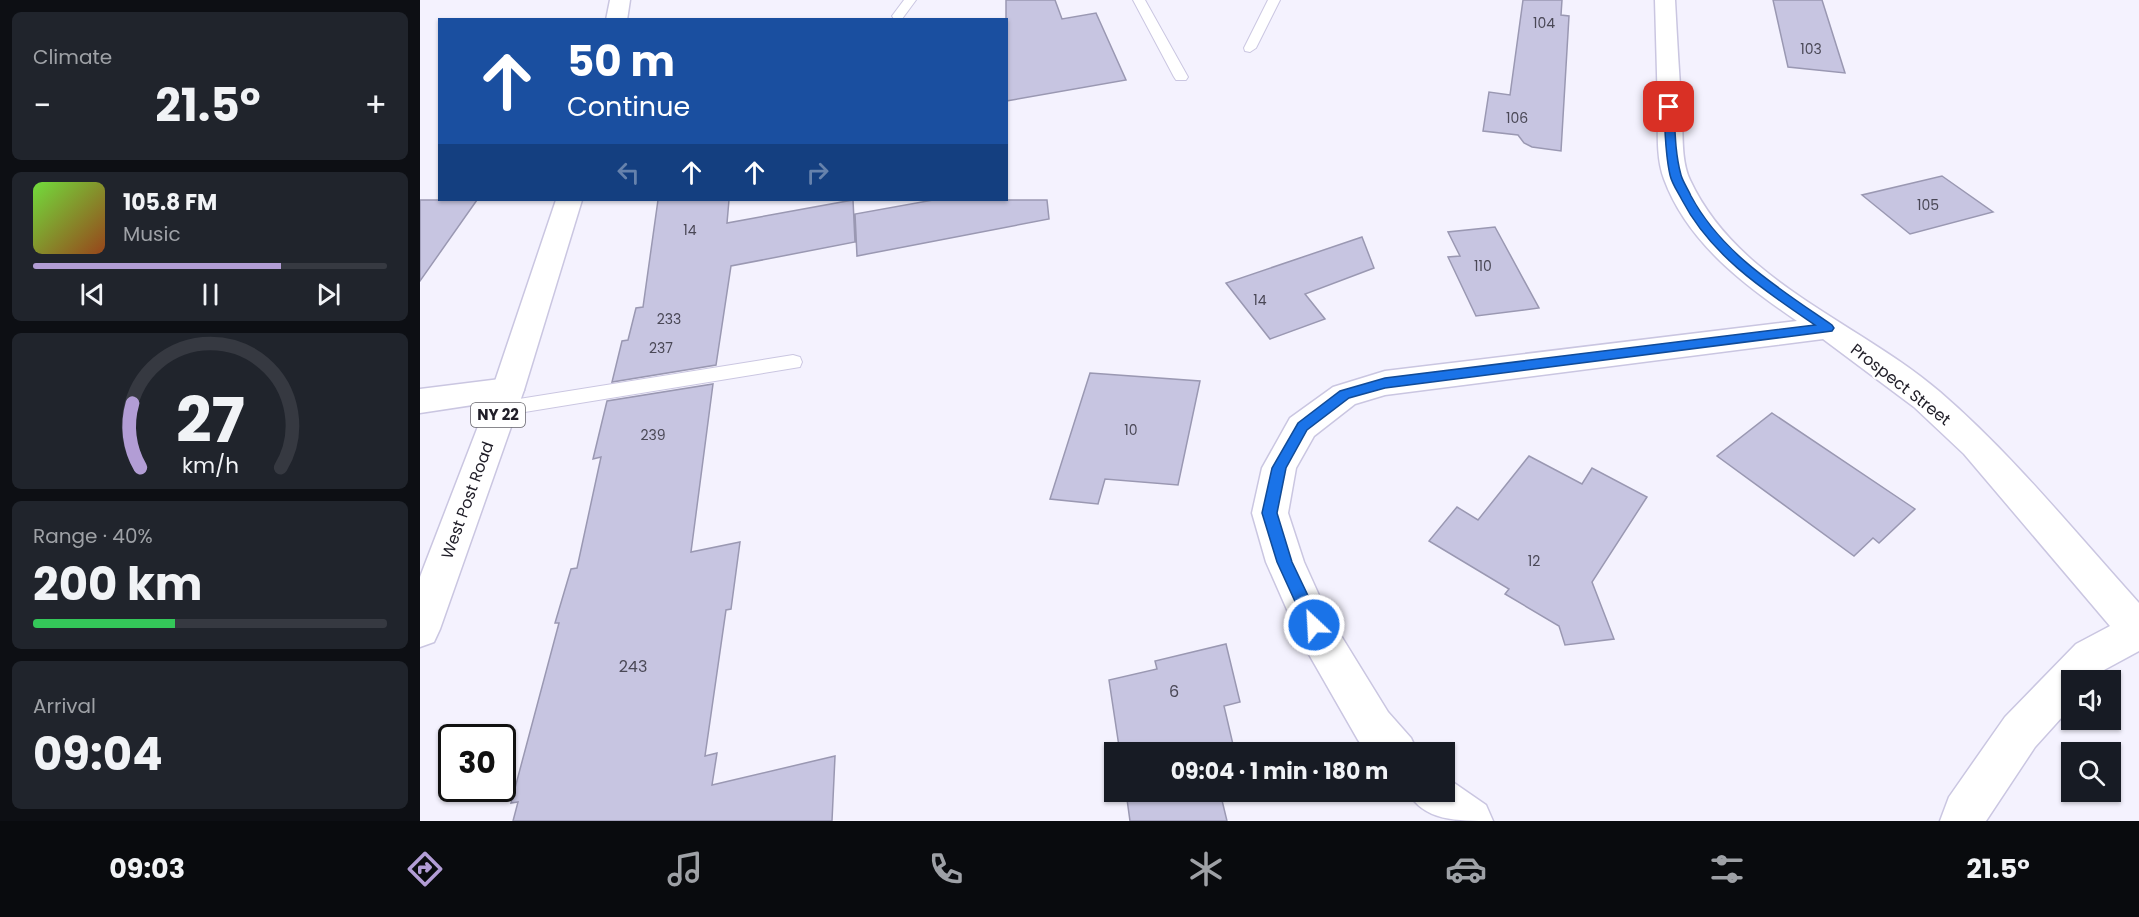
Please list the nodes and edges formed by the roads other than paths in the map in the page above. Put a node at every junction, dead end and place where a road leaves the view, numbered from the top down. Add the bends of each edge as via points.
1 (620, 0) edge
2 (910, 0) edge
3 (1139, 0) edge
4 (1274, 0) edge
5 (1665, 0) edge
6 (898, 16) dead end
7 (616, 18) edge
8 (1250, 48) dead end
9 (1181, 77) dead end
10 (569, 201) edge
11 (1828, 328) junction
12 (793, 362) dead end
13 (504, 400) junction
14 (420, 401) edge
15 (420, 629) edge
16 (2139, 631) edge
17 (1387, 742) edge
18 (1444, 802) edge
19 (1470, 821) edge
20 (1963, 821) edge

1 - 7 street
2 - 6 lane
3 - 9 lane
4 - 8 lane
5 - 11 street, Prospect Street via 1671,149 1676,178 1696,216 1730,255 1766,286
10 - 13 street, West Post Road / NY 22
11 - 16 street, Prospect Street via 1926,399 1976,446
11 - 17 street via 1385,383 1344,394 1302,427 1279,468 1270,513 1285,562 1314,625 1373,726
12 - 13 lane
13 - 14 street
13 - 15 street, West Post Road / NY 22
16 - 20 street via 2090,657 2020,732
18 - 19 street

